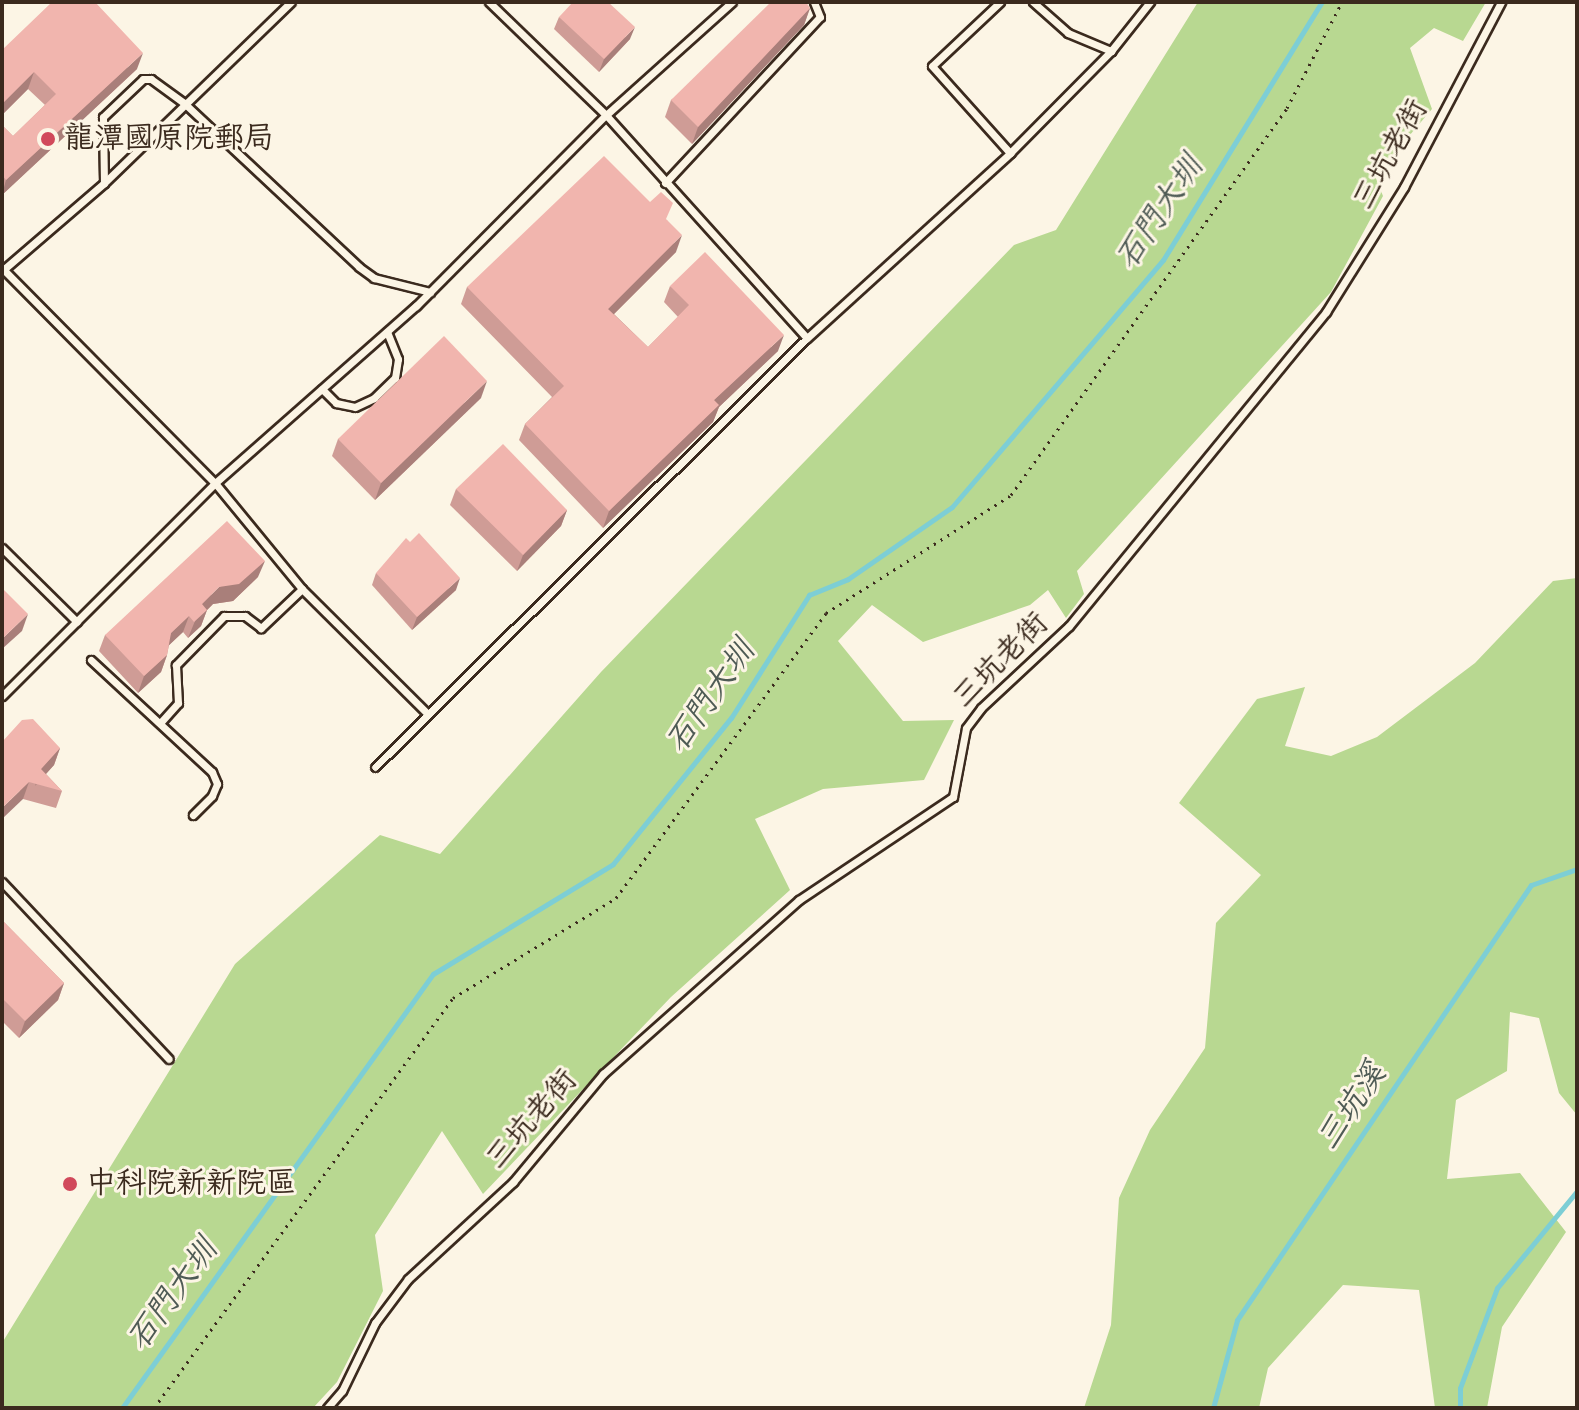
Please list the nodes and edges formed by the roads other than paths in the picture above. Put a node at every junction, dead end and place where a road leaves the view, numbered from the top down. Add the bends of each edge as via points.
1 (291, 2) edge
2 (489, 2) edge
3 (732, 2) edge
4 (814, 2) edge
5 (1000, 2) edge
6 (1033, 2) edge
7 (1150, 2) edge
8 (1501, 2) edge
9 (1111, 51) junction
10 (184, 103) junction
11 (606, 115) junction
12 (1010, 153) junction
13 (104, 183) junction
14 (665, 183) junction
15 (2, 270) edge
16 (430, 292) junction
17 (387, 332) junction
18 (807, 338) junction
19 (322, 389) junction
20 (215, 483) junction
21 (2, 548) edge
22 (302, 589) junction
23 (77, 622) junction
24 (91, 660) dead end
25 (2, 696) edge
26 (428, 714) junction
27 (160, 723) junction
28 (375, 767) dead end
29 (193, 815) dead end
30 (2, 882) edge
31 (169, 1059) dead end
32 (327, 1408) edge

1 - 10 lane
2 - 11 lane
3 - 11 lane
4 - 14 lane via 820,17
5 - 12 lane via 932,66
6 - 9 lane via 1068,33
7 - 9 lane
8 - 32 lane, 三坑老街 via 1404,187 1326,312 1069,626 981,708 966,728 953,797 799,900 603,1074 513,1182 408,1279 375,1323 342,1391
9 - 12 lane
10 - 13 lane
10 - 13 lane via 159,82 143,79 105,113
10 - 16 lane via 359,267 374,278
11 - 14 lane
11 - 16 lane
12 - 18 lane
13 - 15 lane
14 - 18 lane
15 - 20 lane
16 - 17 lane
17 - 19 lane
17 - 19 lane via 398,359 395,378 374,398 355,407 336,403
18 - 26 lane
19 - 20 lane
20 - 22 lane
20 - 23 lane
21 - 23 lane
22 - 26 lane
22 - 27 lane via 261,628 245,616 224,616 176,665 178,703
23 - 25 lane
24 - 27 lane
26 - 28 lane
27 - 29 lane via 212,772 217,784
30 - 31 lane

